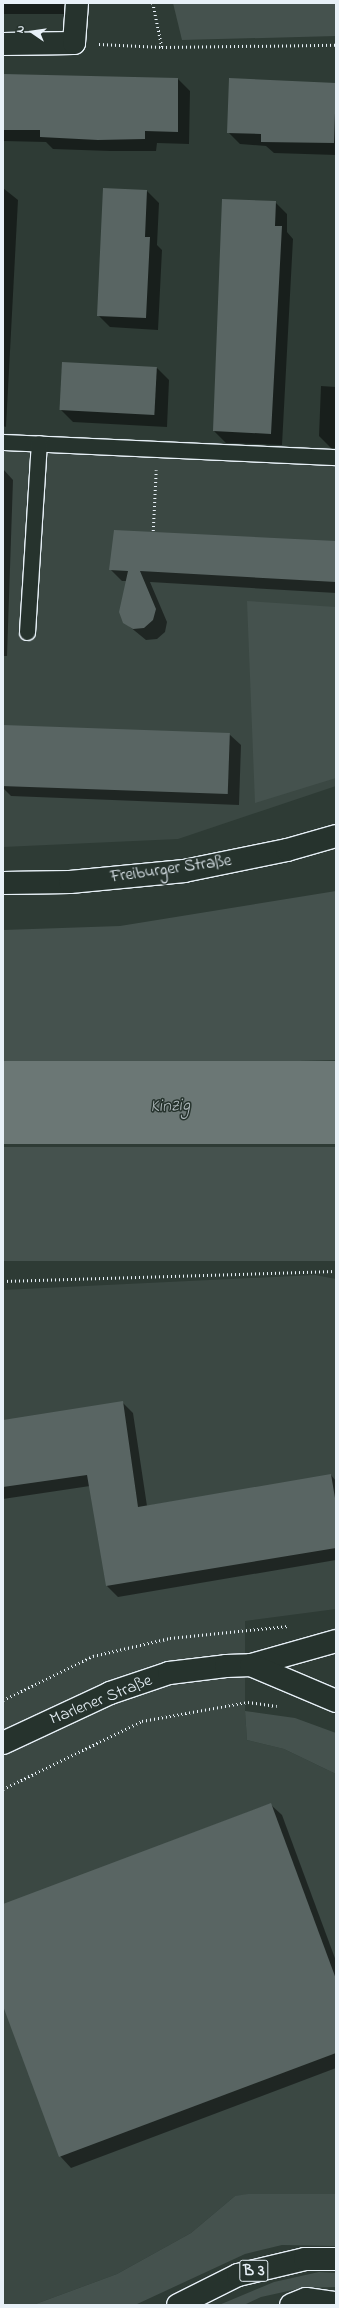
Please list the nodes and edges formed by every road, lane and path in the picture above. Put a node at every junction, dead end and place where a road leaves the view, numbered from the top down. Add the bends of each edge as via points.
1 (77, 3) edge
2 (153, 3) edge
3 (74, 43) junction
4 (3, 44) edge
5 (336, 45) edge
6 (162, 47) junction
7 (3, 442) edge
8 (39, 443) junction
9 (158, 449) junction
10 (336, 457) edge
11 (153, 531) dead end
12 (28, 632) dead end
13 (336, 836) edge
14 (3, 883) edge
15 (336, 1270) edge
16 (3, 1281) edge
17 (336, 1641) edge
18 (298, 1650) junction
19 (336, 1656) edge
20 (251, 1665) junction
21 (294, 1684) junction
22 (336, 1688) edge
23 (336, 1701) edge
24 (280, 1706) dead end
25 (3, 1743) edge
26 (3, 1789) edge
27 (336, 2259) edge
28 (336, 2303) edge
29 (178, 2305) edge
30 (291, 2305) edge

1 - 3 main road
2 - 6 path
3 - 4 main road
3 - 6 path
5 - 6 path
7 - 8 lane
8 - 9 lane
8 - 12 lane
9 - 10 lane
9 - 11 path
13 - 14 main road, Freiburger Straße via 287,850 184,871 70,882
15 - 16 path
17 - 18 main road, Marlener Straße
18 - 19 main road, Marlener Straße
18 - 20 main road, Marlener Straße
20 - 21 main road
20 - 25 main road, Marlener Straße via 169,1674 110,1693
21 - 22 main road
21 - 23 main road
24 - 26 path via 248,1702 142,1721
27 - 29 main road, B 3 via 305,2259 238,2275
28 - 30 main road via 306,2300

